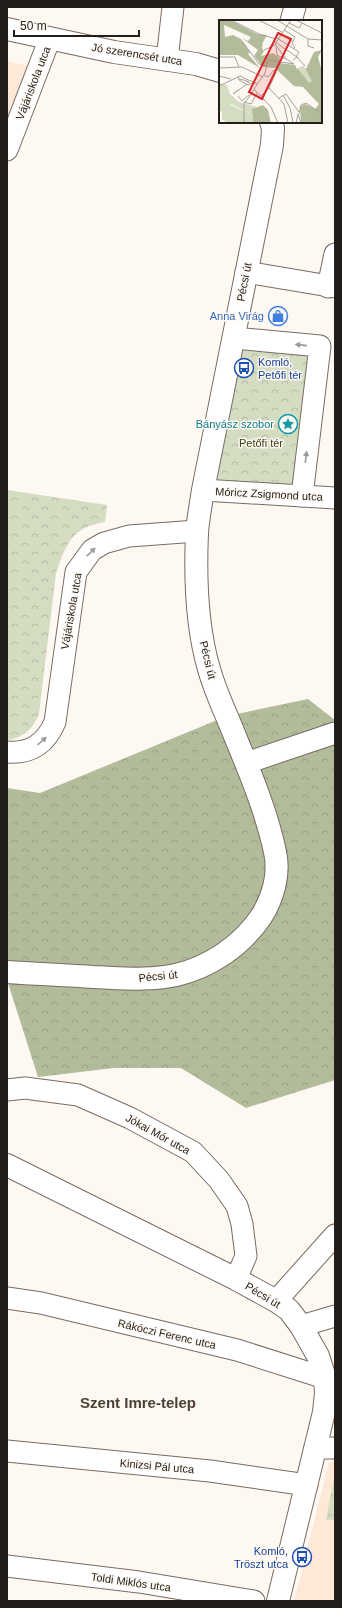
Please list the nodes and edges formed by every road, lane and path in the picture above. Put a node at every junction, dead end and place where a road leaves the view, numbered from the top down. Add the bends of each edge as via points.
1 (173, 7) edge
2 (296, 7) edge
3 (291, 20) edge
4 (7, 29) edge
5 (50, 38) junction
6 (166, 60) junction
7 (219, 71) edge
8 (271, 123) edge
9 (7, 150) edge
10 (335, 254) edge
11 (246, 272) junction
12 (332, 287) edge
13 (234, 338) junction
14 (203, 490) junction
15 (302, 496) junction
16 (335, 498) edge
17 (197, 531) junction
18 (335, 732) edge
19 (7, 752) edge
20 (246, 763) junction
21 (7, 972) edge
22 (7, 1090) edge
23 (7, 1165) edge
24 (335, 1235) edge
25 (236, 1279) junction
26 (7, 1298) edge
27 (276, 1301) junction
28 (335, 1316) edge
29 (301, 1326) junction
30 (325, 1378) junction
31 (325, 1448) edge
32 (7, 1452) edge
33 (307, 1485) junction
34 (7, 1566) edge
35 (254, 1601) edge
36 (278, 1601) edge

1 - 6 street
2 - 3 street
4 - 5 main road, Jó szerencsét utca
5 - 6 main road, Jó szerencsét utca
5 - 9 street, Vájáriskola utca
6 - 7 main road, Jó szerencsét utca via 196,64
8 - 11 main road, Pécsi út via 272,145
10 - 12 street
11 - 12 street
11 - 13 main road, Pécsi út
13 - 14 main road, Pécsi út
15 -> 13 street via 320,346
14 - 15 street, Móricz Zsigmond utca
14 - 17 main road, Pécsi út
15 - 16 street, Móricz Zsigmond utca
19 -> 17 street, Vájáriskola utca via 27,751 40,744 50,734 55,722 76,572 92,550 129,536
17 - 20 main road, Pécsi út via 196,583 206,655 216,692
18 - 20 street
20 - 21 main road, Pécsi út via 270,830 277,870 274,890 265,911 243,939 200,968 176,975 136,978
22 - 25 street, Jókai Mór utca via 25,1088 78,1095 130,1118 193,1152 219,1180 237,1206 246,1256
23 - 25 main road, Pécsi út
24 - 27 street
25 - 27 main road, Pécsi út
26 - 30 street, Rákóczi Ferenc utca via 41,1303 237,1350
27 - 29 main road, Pécsi út via 289,1310
28 - 29 street
29 - 30 main road, Pécsi út via 318,1356
30 - 31 main road, Pécsi út
31 - 33 main road, Pécsi út
32 - 33 street, Kinizsi Pál utca via 210,1470
33 - 36 main road, Pécsi út
34 - 35 street, Toldi Miklós utca via 139,1582

